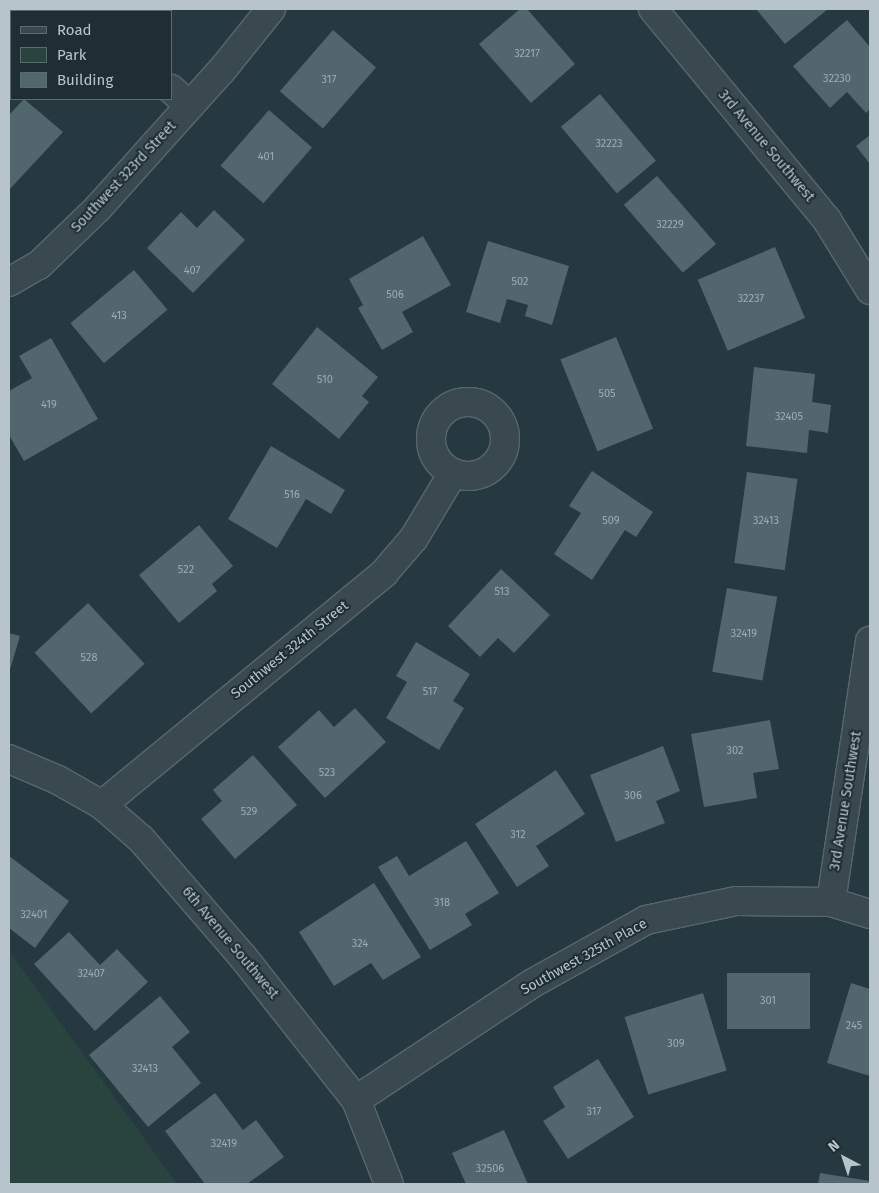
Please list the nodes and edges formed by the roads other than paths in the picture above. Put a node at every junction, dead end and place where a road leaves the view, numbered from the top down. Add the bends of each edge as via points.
1 (271, 9) edge
2 (653, 9) edge
3 (180, 97) edge
4 (9, 282) edge
5 (870, 290) edge
6 (453, 473) dead end
7 (870, 641) edge
8 (9, 760) edge
9 (102, 805) junction
10 (831, 902) junction
11 (870, 914) edge
12 (356, 1100) junction
13 (389, 1184) edge

1 - 3 street, Southwest 323rd Street
2 - 5 street, 3rd Avenue Southwest via 827,220
3 - 4 street, Southwest 323rd Street via 98,208 39,265
6 - 9 street, Southwest 324th Street via 414,538 384,573
7 - 10 street, 3rd Avenue Southwest
8 - 9 street, 6th Avenue Southwest via 58,780
9 - 12 street, 6th Avenue Southwest via 141,839 243,956
10 - 11 street, Southwest 325th Place
10 - 12 street, Southwest 325th Place via 736,901 646,920 533,983
12 - 13 street, 6th Avenue Southwest

